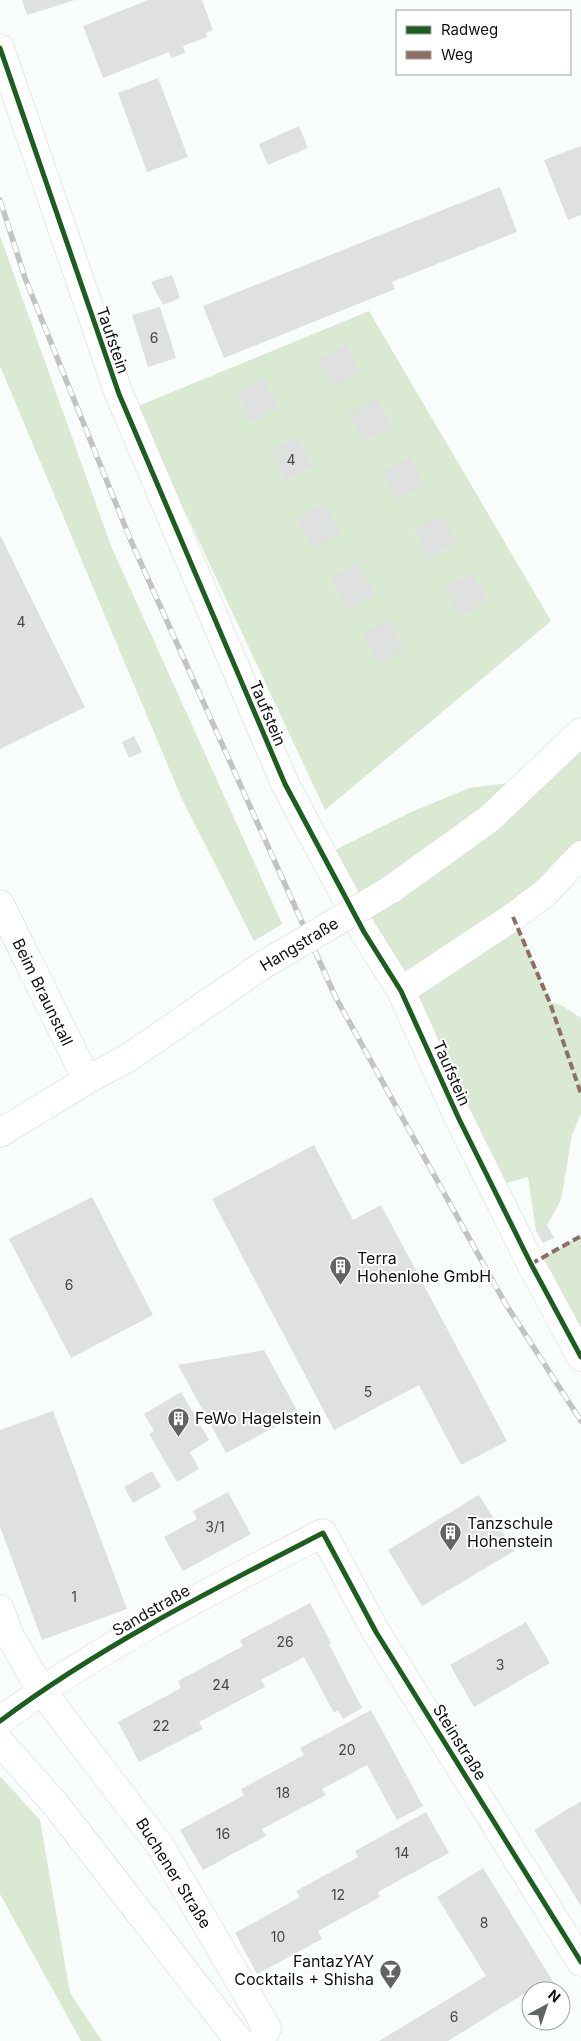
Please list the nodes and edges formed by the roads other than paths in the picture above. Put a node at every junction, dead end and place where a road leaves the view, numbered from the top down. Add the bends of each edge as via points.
1 (0, 48) edge
2 (581, 732) edge
3 (581, 855) edge
4 (0, 904) edge
5 (401, 991) junction
6 (87, 1080) junction
7 (0, 1133) edge
8 (581, 1357) edge
9 (322, 1533) joint
10 (0, 1609) edge
11 (41, 1690) junction
12 (0, 1721) edge
13 (0, 1742) edge
14 (581, 1962) edge
15 (239, 2041) edge
16 (260, 2041) edge

1 - 5 street, Taufstein via 118,394 285,784 364,932
2 - 6 street, Hangstraße, bridge via 489,820 390,890 263,965 128,1058
3 - 5 street via 546,892 520,912
4 - 6 street, Beim Braunstall
5 - 8 street, Taufstein via 459,1120
6 - 7 street, Hangstraße
9 - 11 street, Sandstraße via 172,1610
9 - 14 street, Steinstraße via 376,1632
10 - 11 street via 10,1636
11 - 12 street, Sandstraße
11 - 16 street, Buchener Straße via 161,1847 267,2028
13 - 15 street via 56,1805

